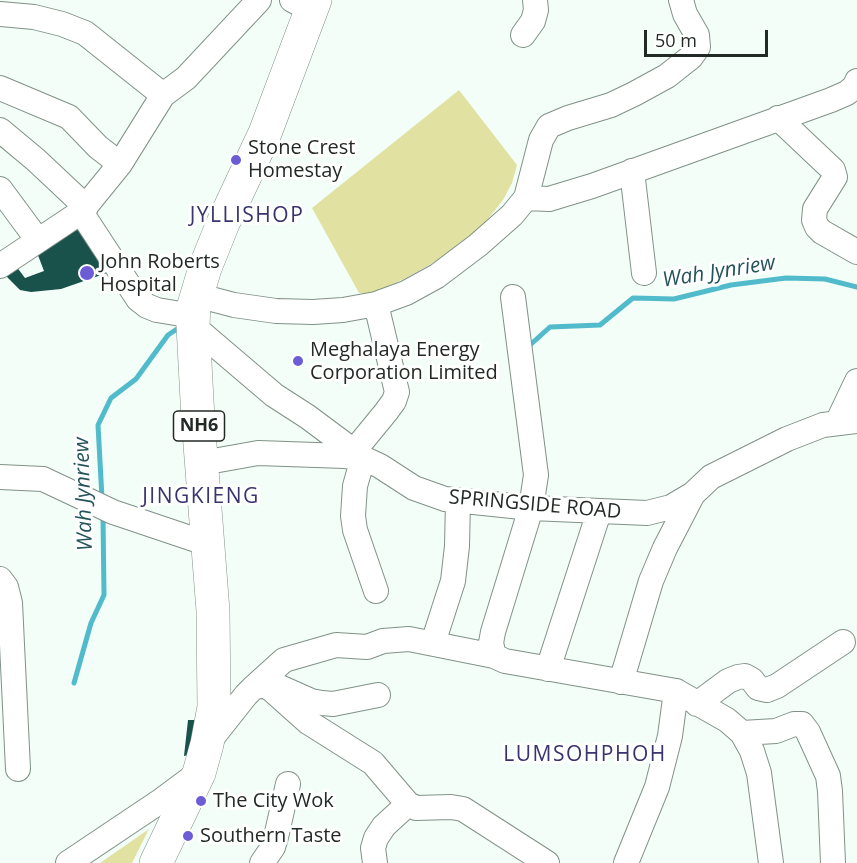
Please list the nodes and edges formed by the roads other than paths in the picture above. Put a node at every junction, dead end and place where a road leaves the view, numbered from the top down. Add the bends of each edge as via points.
1 (259, 0) edge
2 (534, 0) edge
3 (681, 0) edge
4 (306, 3) edge
5 (0, 14) edge
6 (523, 35) dead end
7 (857, 81) edge
8 (0, 88) edge
9 (163, 95) junction
10 (778, 118) junction
11 (0, 130) edge
12 (120, 164) junction
13 (632, 171) junction
14 (0, 189) edge
15 (526, 198) junction
16 (84, 209) junction
17 (37, 239) junction
18 (857, 252) edge
19 (5, 255) edge
20 (644, 273) dead end
21 (513, 297) dead end
22 (376, 304) junction
23 (194, 312) junction
24 (857, 381) edge
25 (847, 422) edge
26 (359, 455) junction
27 (202, 463) junction
28 (0, 477) edge
29 (693, 494) junction
30 (459, 501) junction
31 (531, 508) junction
32 (599, 512) junction
33 (208, 544) junction
34 (0, 579) edge
35 (376, 591) dead end
36 (843, 642) dead end
37 (433, 643) junction
38 (494, 656) junction
39 (548, 669) junction
40 (621, 682) junction
41 (258, 683) junction
42 (676, 692) junction
43 (378, 695) dead end
44 (697, 704) junction
45 (742, 733) junction
46 (203, 758) junction
47 (18, 770) dead end
48 (288, 784) dead end
49 (408, 804) junction
50 (68, 863) edge
51 (156, 863) edge
52 (262, 863) edge
53 (375, 863) edge
54 (547, 863) edge
55 (626, 863) edge
56 (771, 863) edge
57 (833, 863) edge

1 - 9 street via 186,78
2 - 6 street via 533,21
3 - 15 street via 697,35 698,47 691,57 634,94 549,126 541,140
4 - 23 highway, NH6 / NH6 via 269,123 205,268
5 - 9 street via 34,17 85,33
7 - 10 street via 848,93
8 - 12 street via 69,117
9 - 12 street
10 - 13 street
10 - 18 street via 833,170 835,177 815,209 817,227
11 - 16 street
12 - 16 street
13 - 15 street via 558,197
13 - 20 street
14 - 17 street
15 - 22 street via 512,215 437,276
16 - 17 street
16 - 23 street via 138,299 157,310
17 - 19 street
21 - 31 street via 536,475
22 - 23 street via 343,310 276,311 234,305
22 - 26 street via 397,392
23 - 26 street via 274,395
23 - 27 highway, NH6 / NH6
24 - 25 street
25 - 29 street, SPRINGSIDE ROAD via 809,429 787,439 711,477
26 - 27 street, SPRINGSIDE ROAD via 258,453
26 - 30 street, SPRINGSIDE ROAD via 414,488
26 - 35 street via 353,516
27 - 33 highway, NH6 / NH6
28 - 33 street via 44,479 102,508
29 - 32 street, SPRINGSIDE ROAD via 661,511
29 - 40 street via 651,581
30 - 31 street, SPRINGSIDE ROAD
30 - 37 street via 453,581
31 - 32 street, SPRINGSIDE ROAD
31 - 38 street via 493,632
32 - 39 street
33 - 46 highway, NH6 / NH6 via 214,707
34 - 47 street via 10,603
36 - 44 street via 777,686 758,688 745,676 738,677
37 - 38 street
37 - 41 street via 395,639 367,647 336,645 284,660
38 - 39 street via 505,662
39 - 40 street
40 - 42 street
41 - 43 street via 322,703
41 - 46 street
41 - 49 street via 271,689 308,723 373,763
42 - 44 street
42 - 55 street via 657,787
44 - 45 street
45 - 56 street via 759,772
45 - 57 street via 776,731 794,724 802,724 808,732 828,776
46 - 50 street via 162,801
46 - 51 highway, NH6 / NH6
48 - 52 street via 276,837
49 - 53 street via 376,838
49 - 54 street via 416,808 463,809

